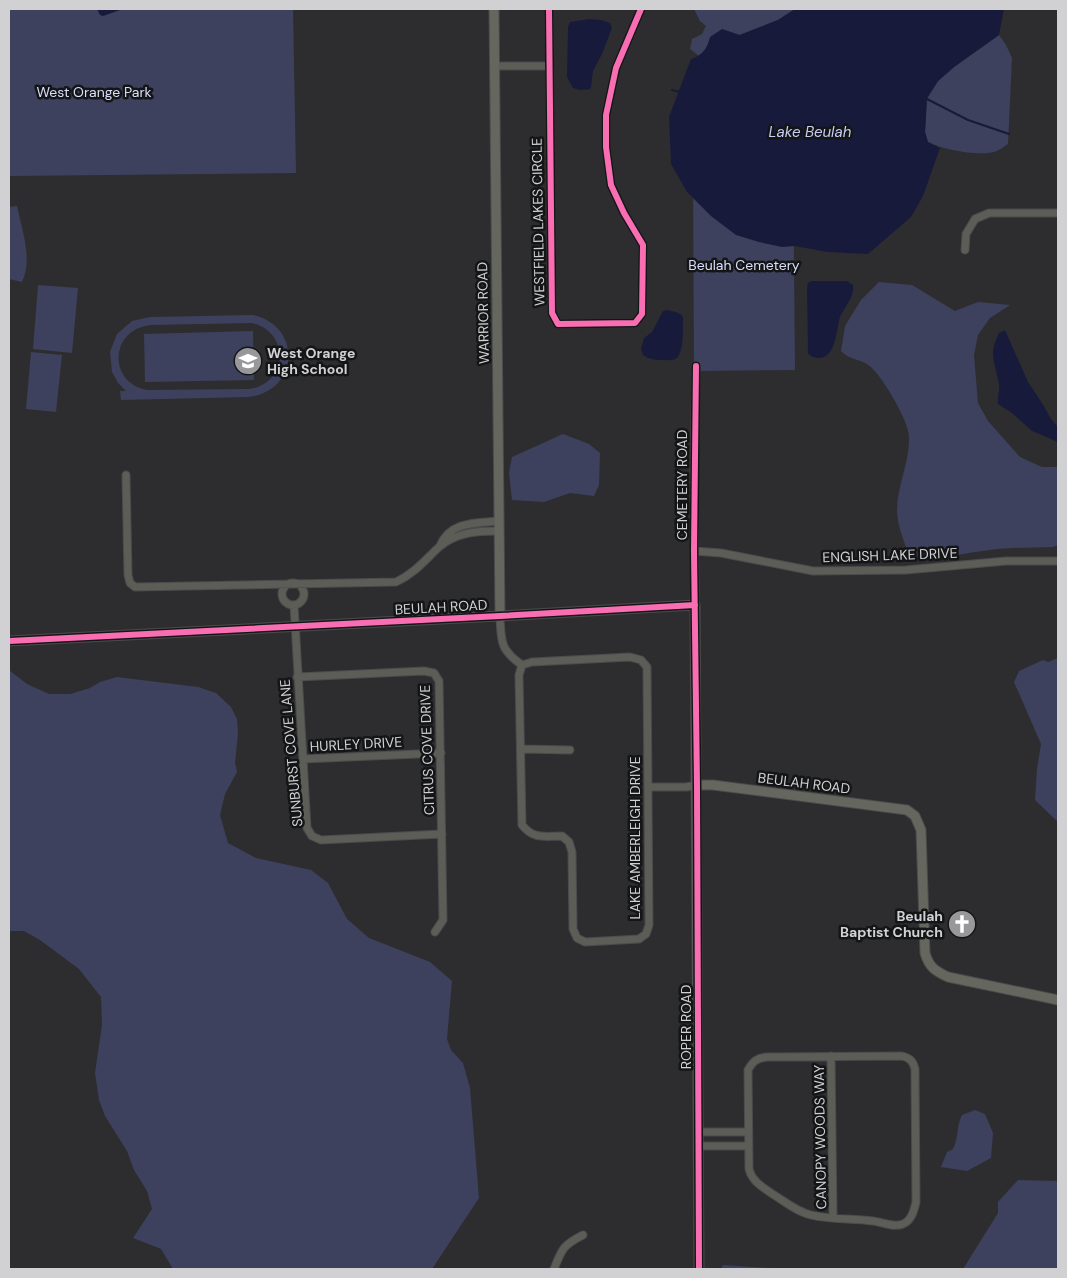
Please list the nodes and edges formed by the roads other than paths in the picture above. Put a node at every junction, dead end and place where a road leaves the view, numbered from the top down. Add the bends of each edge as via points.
1 (494, 9) edge
2 (549, 9) edge
3 (641, 9) edge
4 (494, 66) junction
5 (549, 66) junction
6 (1058, 213) edge
7 (965, 250) dead end
8 (696, 366) dead end
9 (126, 475) dead end
10 (499, 526) junction
11 (694, 552) junction
12 (1058, 561) edge
13 (293, 583) junction
14 (294, 605) junction
15 (695, 605) junction
16 (500, 616) junction
17 (294, 626) junction
18 (9, 641) edge
19 (522, 665) junction
20 (297, 677) junction
21 (520, 749) junction
22 (570, 750) dead end
23 (440, 753) junction
24 (303, 759) junction
25 (697, 785) junction
26 (648, 787) junction
27 (442, 834) junction
28 (435, 932) dead end
29 (1058, 1000) edge
30 (831, 1056) junction
31 (699, 1132) junction
32 (748, 1132) junction
33 (699, 1146) junction
34 (748, 1146) junction
35 (833, 1218) junction
36 (583, 1235) dead end
37 (554, 1269) edge
38 (700, 1269) edge

1 - 4 street, WARRIOR ROAD
2 - 5 street, WESTFIELD LAKES CIRCLE
3 - 5 street, WESTFIELD LAKES CIRCLE via 616,68 606,115 611,185 644,245 642,314 635,324 558,324 552,313
4 - 5 street
4 - 10 street, WARRIOR ROAD
6 - 7 street via 989,212 975,219 966,234
8 - 11 street, CEMETERY ROAD
9 - 13 street via 128,575 131,585
10 - 13 street via 464,524 452,529 440,546 408,577 396,582
10 - 16 street, WARRIOR ROAD
11 - 12 street, ENGLISH LAKE DRIVE via 721,553 813,571 906,570 1006,561
11 - 15 street, CEMETERY ROAD
13 - 14 street via 301,586 304,594
13 - 14 street via 286,586 282,594 286,602
14 - 17 street, SUNBURST COVE LANE
15 - 16 street, BEULAH ROAD
15 - 25 street
16 - 17 street, BEULAH ROAD
16 - 19 street via 504,649
17 - 18 street, BEULAH ROAD
17 - 20 street, SUNBURST COVE LANE
19 - 21 street, LAKE AMBERLEIGH DRIVE via 519,675
19 - 26 street, LAKE AMBERLEIGH DRIVE via 630,657 641,660 647,667
20 - 23 street, CITRUS COVE DRIVE via 424,670 434,674 439,681
20 - 24 street, SUNBURST COVE LANE
21 - 22 street
21 - 26 street, LAKE AMBERLEIGH DRIVE via 522,825 535,836 562,836 569,842 572,852 573,929 577,938 585,942 639,939 646,934 649,925
23 - 24 street, HURLEY DRIVE
23 - 27 street, CITRUS COVE DRIVE
24 - 27 street, SUNBURST COVE LANE via 307,828 312,836 321,840
25 - 26 street via 686,788
25 - 29 street, BEULAH ROAD via 907,810 916,816 921,830 925,953 929,965 948,977
25 - 31 street, ROPER ROAD
27 - 28 street, CITRUS COVE DRIVE via 443,920
30 - 32 street via 767,1057 752,1063 748,1070
30 - 35 street, CANOPY WOODS WAY
30 - 35 street via 902,1056 909,1058 915,1069 914,1212 903,1224 897,1225
31 - 32 street
31 - 33 street, ROPER ROAD
32 - 34 street
33 - 34 street
33 - 38 street, ROPER ROAD
34 - 35 street via 751,1178 809,1215
36 - 37 street via 562,1249

